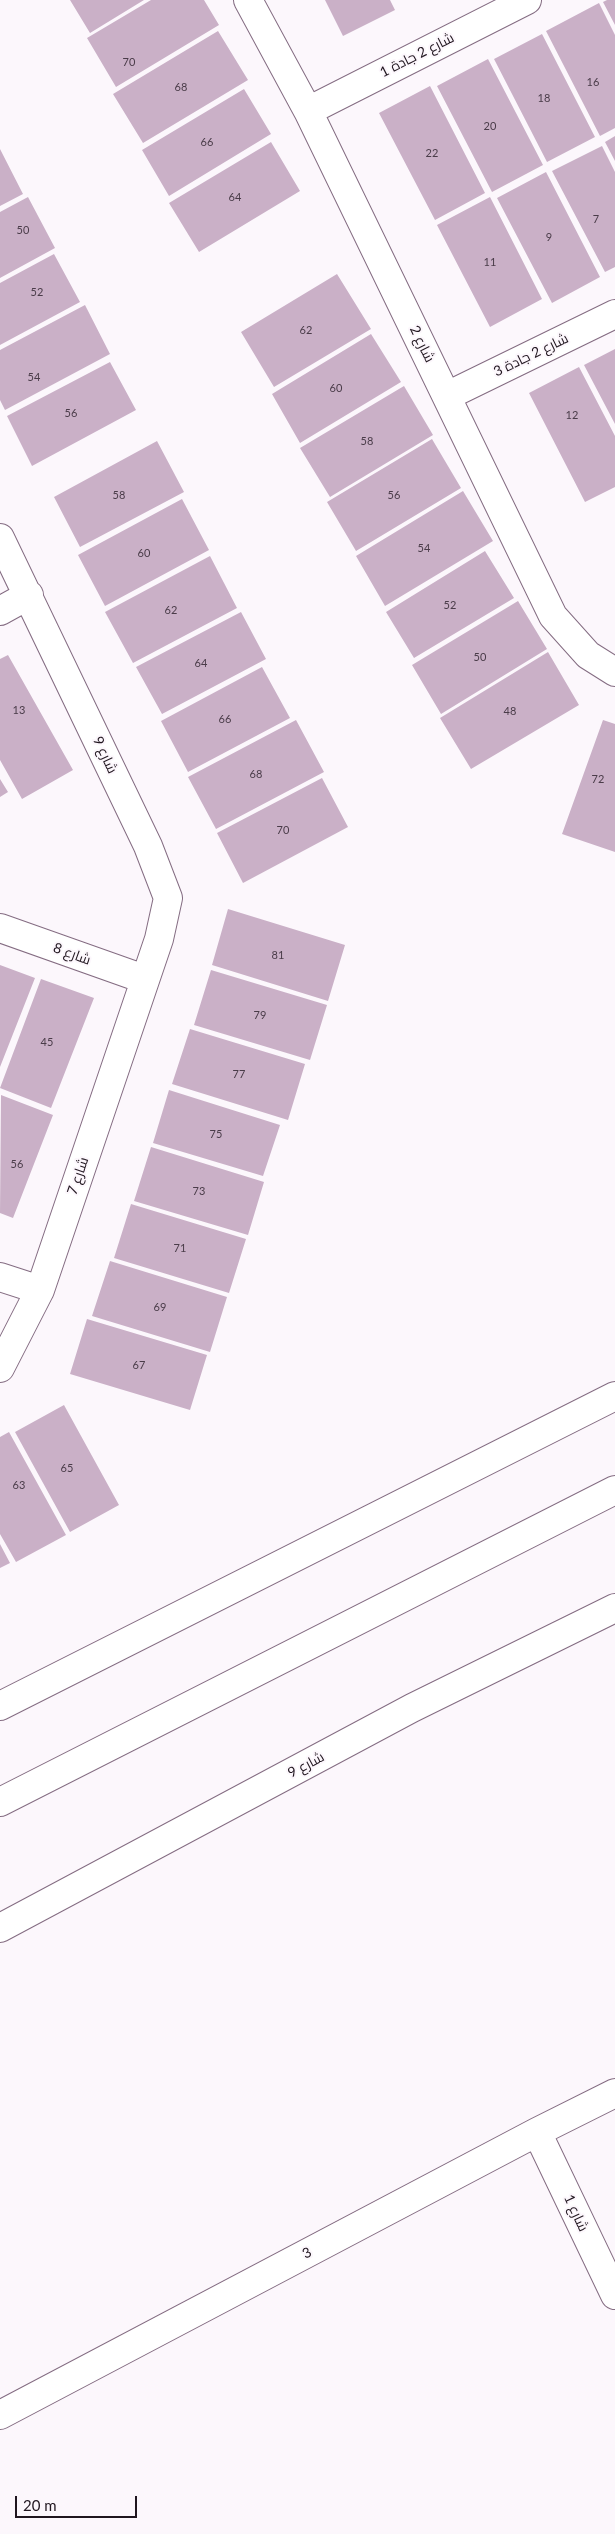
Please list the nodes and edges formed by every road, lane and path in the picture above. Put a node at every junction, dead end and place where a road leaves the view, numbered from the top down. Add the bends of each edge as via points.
1 (248, 0) edge
2 (527, 0) edge
3 (308, 111) junction
4 (615, 314) edge
5 (447, 396) junction
6 (0, 538) edge
7 (29, 596) junction
8 (0, 611) edge
9 (615, 672) edge
10 (0, 928) edge
11 (144, 979) junction
12 (0, 1277) edge
13 (40, 1290) junction
14 (0, 1368) edge
15 (615, 1396) edge
16 (615, 1490) edge
17 (615, 1608) edge
18 (0, 1706) edge
19 (0, 1802) edge
20 (0, 1928) edge
21 (615, 2093) edge
22 (537, 2132) junction
23 (615, 2295) edge
24 (0, 2415) edge

1 - 3 street, شارع 2
2 - 3 street, شارع 2 جادة 1
3 - 5 street, شارع 2
4 - 5 street, شارع 2 جادة 3
5 - 9 street, شارع 2 via 553,616 588,655
6 - 7 street, شارع 9
7 - 8 street
7 - 11 street, شارع 9 via 148,846 168,898 159,939
10 - 11 street, شارع 8
11 - 13 street, شارع 7
12 - 13 street
13 - 14 street, شارع 7
15 - 18 street
16 - 19 street
17 - 20 street, شارع 9 via 412,1708
21 - 22 street, 3
22 - 23 street, شارع 1
22 - 24 street, 3

